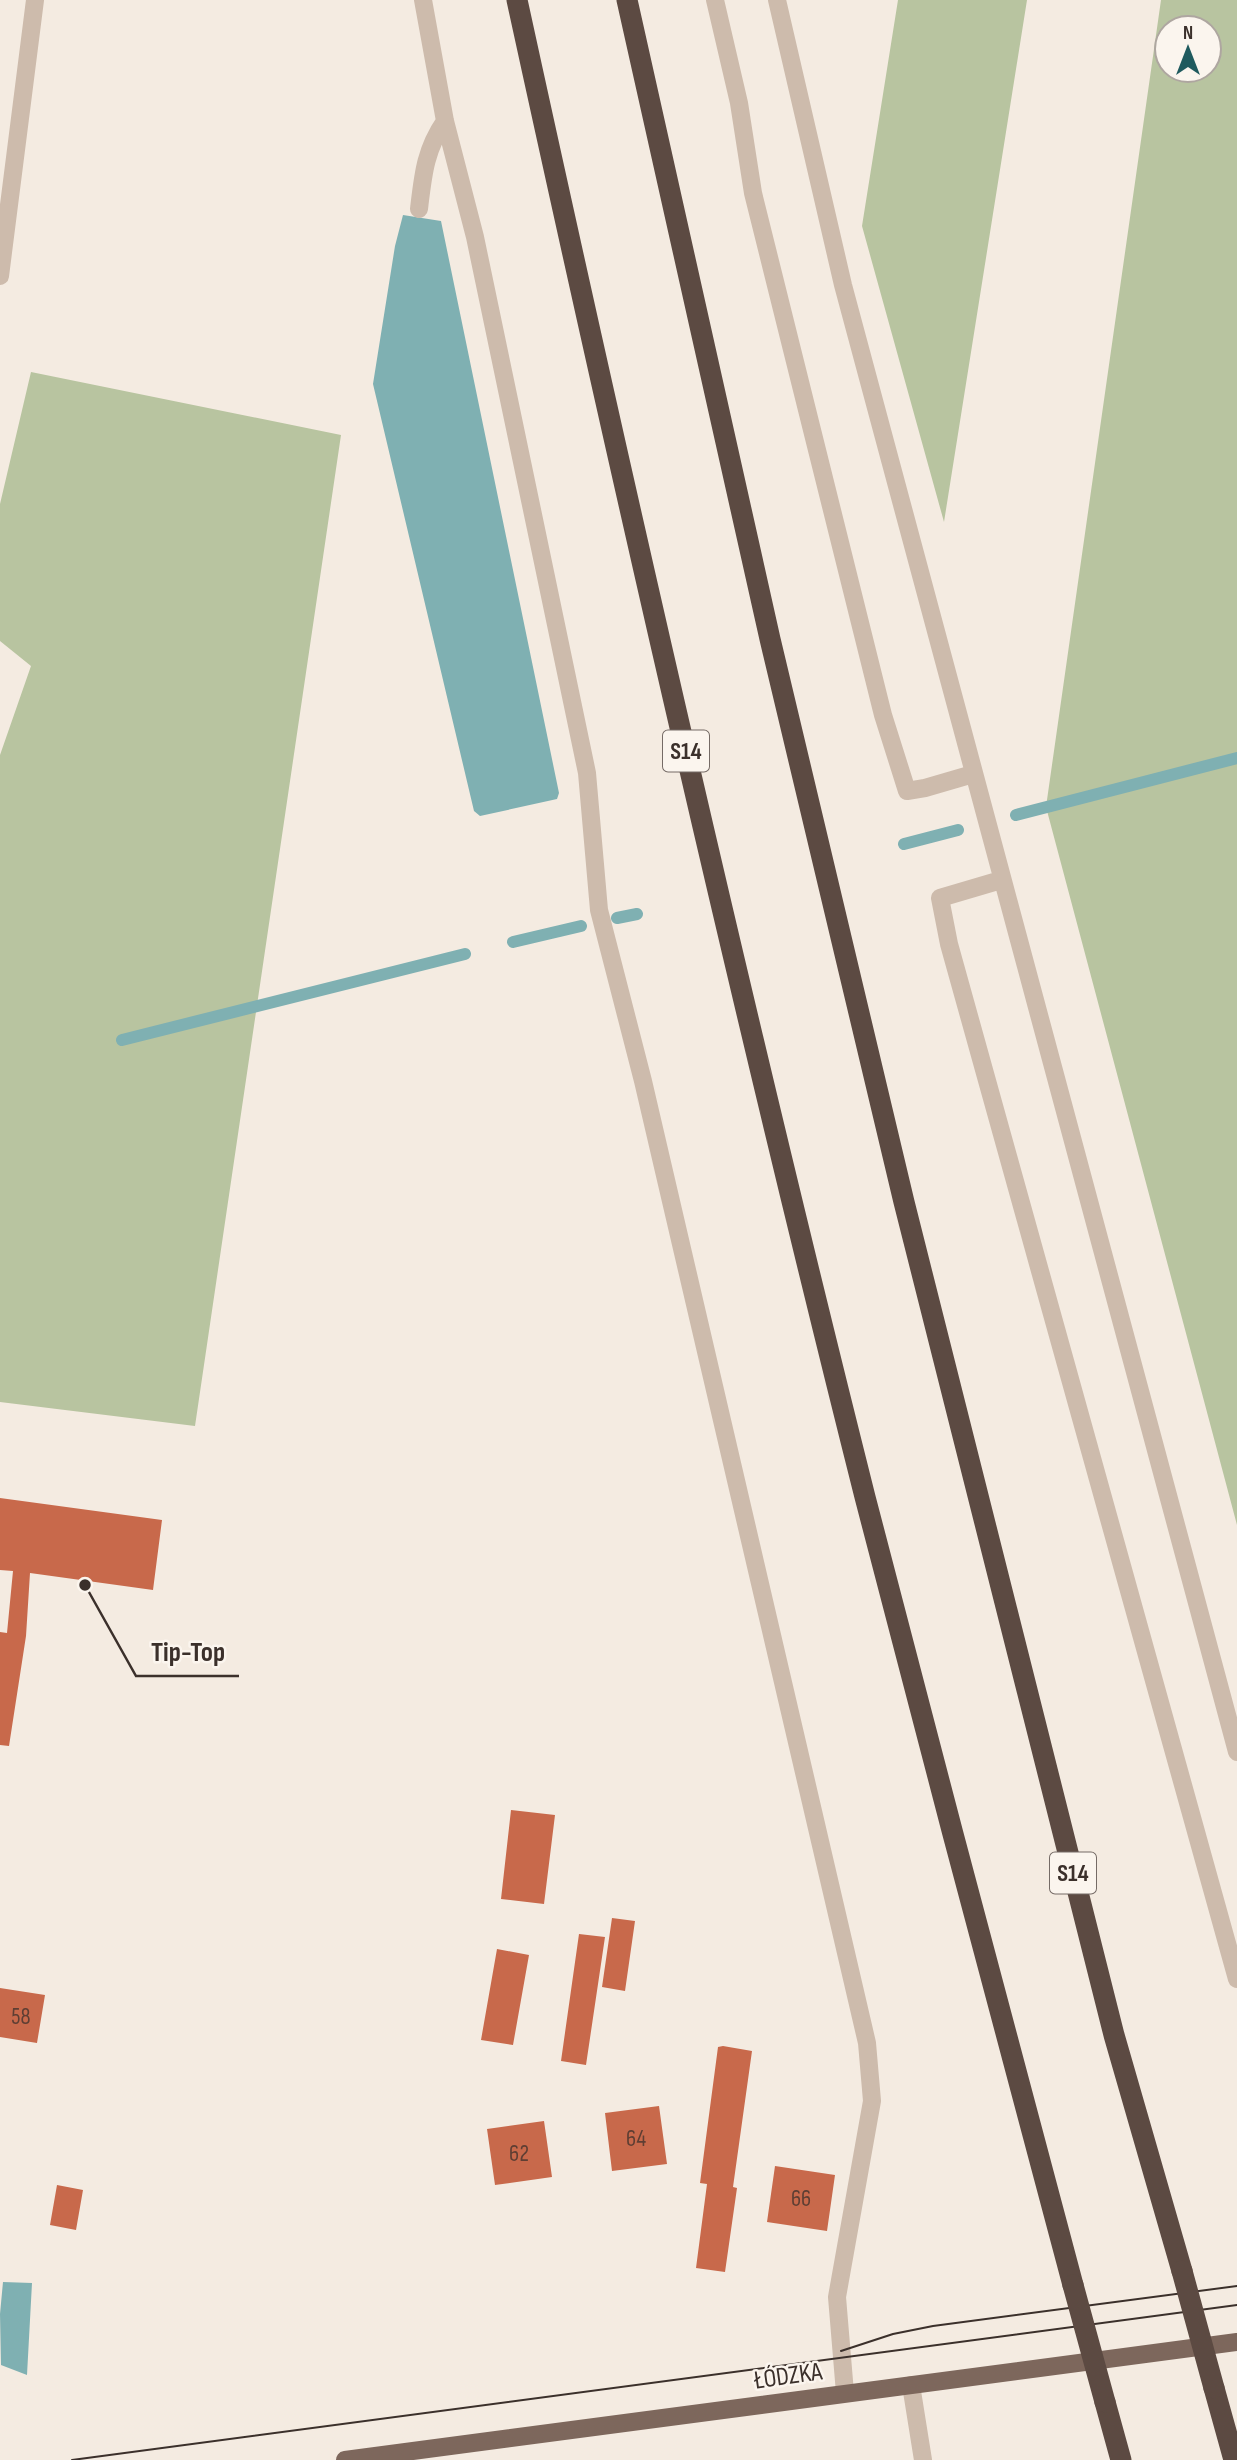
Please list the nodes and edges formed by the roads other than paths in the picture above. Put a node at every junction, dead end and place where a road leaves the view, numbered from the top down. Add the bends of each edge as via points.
1 (35, 0) edge
2 (423, 0) edge
3 (517, 0) edge
4 (627, 0) edge
5 (715, 0) edge
6 (777, 0) edge
7 (445, 121) junction
8 (419, 209) dead end
9 (0, 276) edge
10 (973, 774) junction
11 (1001, 880) junction
12 (1237, 1752) edge
13 (1237, 1979) edge
14 (1237, 2342) edge
15 (911, 2385) junction
16 (845, 2393) junction
17 (345, 2460) edge
18 (923, 2460) edge
19 (1121, 2460) edge
20 (1234, 2460) edge

1 - 9 street
2 - 7 street
3 - 19 highway, S14, bridge via 733,954 866,1499
4 - 20 highway, S14, bridge via 770,639 904,1202 1114,2035
5 - 10 street via 739,103 753,193 883,715 907,791
6 - 10 street via 843,285
7 - 8 street via 432,139
7 - 16 street via 478,250 587,773 600,910 867,2043 872,2101 837,2297
10 - 11 street
11 - 12 street
11 - 13 street via 940,898 949,944
14 - 15 main road, ŁÓDZKA
15 - 16 main road, ŁÓDZKA
15 - 18 street
16 - 17 main road, ŁÓDZKA

